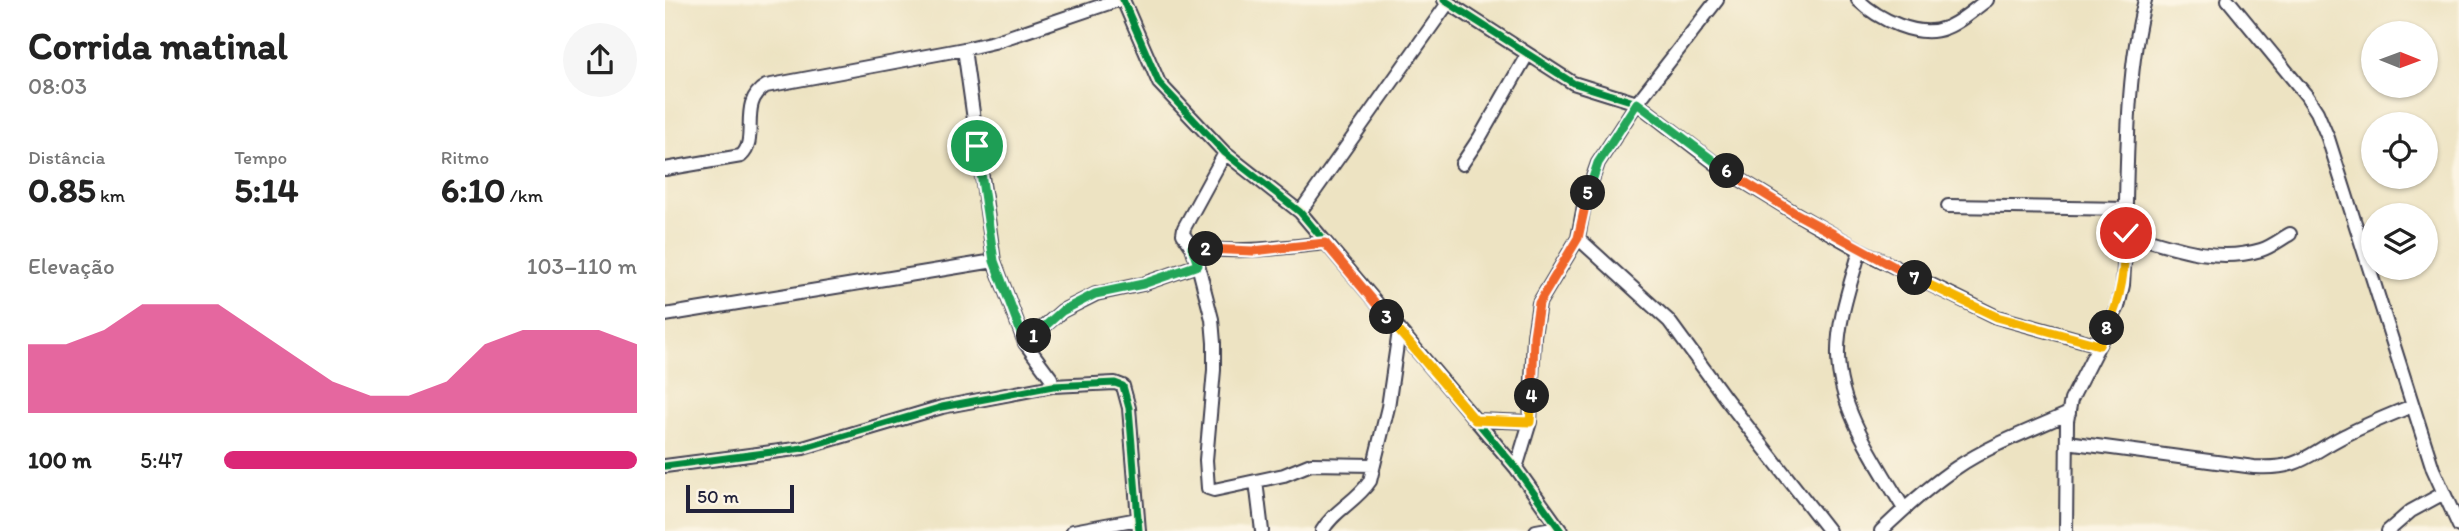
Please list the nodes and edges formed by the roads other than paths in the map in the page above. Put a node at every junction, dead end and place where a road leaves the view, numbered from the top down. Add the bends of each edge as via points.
1 (1121, 0) edge
2 (1468, 0) edge
3 (1717, 0) edge
4 (1859, 0) edge
5 (1987, 0) edge
6 (2145, 0) edge
7 (2228, 0) edge
8 (1446, 1) edge
9 (1467, 15) junction
10 (964, 50) junction
11 (1527, 55) junction
12 (1637, 103) junction
13 (1225, 153) junction
14 (1462, 164) dead end
15 (665, 169) edge
16 (1948, 206) dead end
17 (2127, 209) junction
18 (1300, 212) junction
19 (2126, 233) junction
20 (2290, 234) dead end
21 (1578, 238) junction
22 (1325, 243) junction
23 (1192, 247) junction
24 (1860, 250) junction
25 (994, 261) junction
26 (1198, 265) junction
27 (665, 315) edge
28 (1399, 331) junction
29 (1025, 343) junction
30 (2099, 345) junction
31 (1053, 386) junction
32 (2412, 406) junction
33 (2069, 413) junction
34 (1475, 420) junction
35 (1530, 422) junction
36 (2067, 442) junction
37 (1374, 465) junction
38 (665, 466) edge
39 (1516, 468) junction
40 (1256, 481) junction
41 (2444, 493) junction
42 (1904, 509) junction
43 (1138, 525) edge
44 (2459, 526) edge
45 (1559, 529) edge
46 (1073, 531) edge
47 (1262, 531) edge
48 (1322, 531) edge
49 (1536, 531) edge
50 (1829, 531) edge
51 (1881, 531) edge
52 (2066, 531) edge
53 (2388, 531) edge

1 - 10 street
1 - 13 street via 1159,83
2 - 9 street
3 - 12 street
4 - 5 street via 1889,20 1931,31 1954,24
6 - 17 street via 2133,81
7 - 32 street via 2317,112
8 - 9 street
8 - 18 street
9 - 11 street
10 - 15 street via 766,86 751,104 748,150 741,156
10 - 25 street
11 - 12 street via 1573,83
11 - 14 street
12 - 21 street via 1598,163
12 - 24 street via 1720,167
13 - 18 street
13 - 23 street via 1184,228
16 - 17 street
17 - 19 street
18 - 22 street
19 - 20 street via 2212,256 2263,250
19 - 30 street via 2118,307
21 - 35 street via 1539,303
21 - 50 street via 1669,321
22 - 23 street via 1253,251
22 - 28 street
23 - 26 street
24 - 30 street via 1997,317
24 - 42 street via 1840,335 1841,383 1854,420
25 - 27 street
25 - 29 street
26 - 29 street via 1095,294 1062,311
26 - 40 street via 1214,343 1206,484 1214,489
28 - 34 street
28 - 37 street
29 - 31 street
30 - 33 street
31 - 38 street via 942,407 803,448
31 - 43 street via 1092,382 1123,386 1129,408
32 - 36 street via 2344,436 2310,457 2276,468
32 - 41 street
33 - 36 street
33 - 42 street via 1956,468
34 - 35 street
34 - 39 street
35 - 39 street
36 - 52 street
37 - 40 street via 1311,464
37 - 48 street via 1364,491
39 - 45 street
40 - 47 street
41 - 44 street
41 - 53 street via 2411,511
42 - 51 street
43 - 46 street
45 - 49 street

